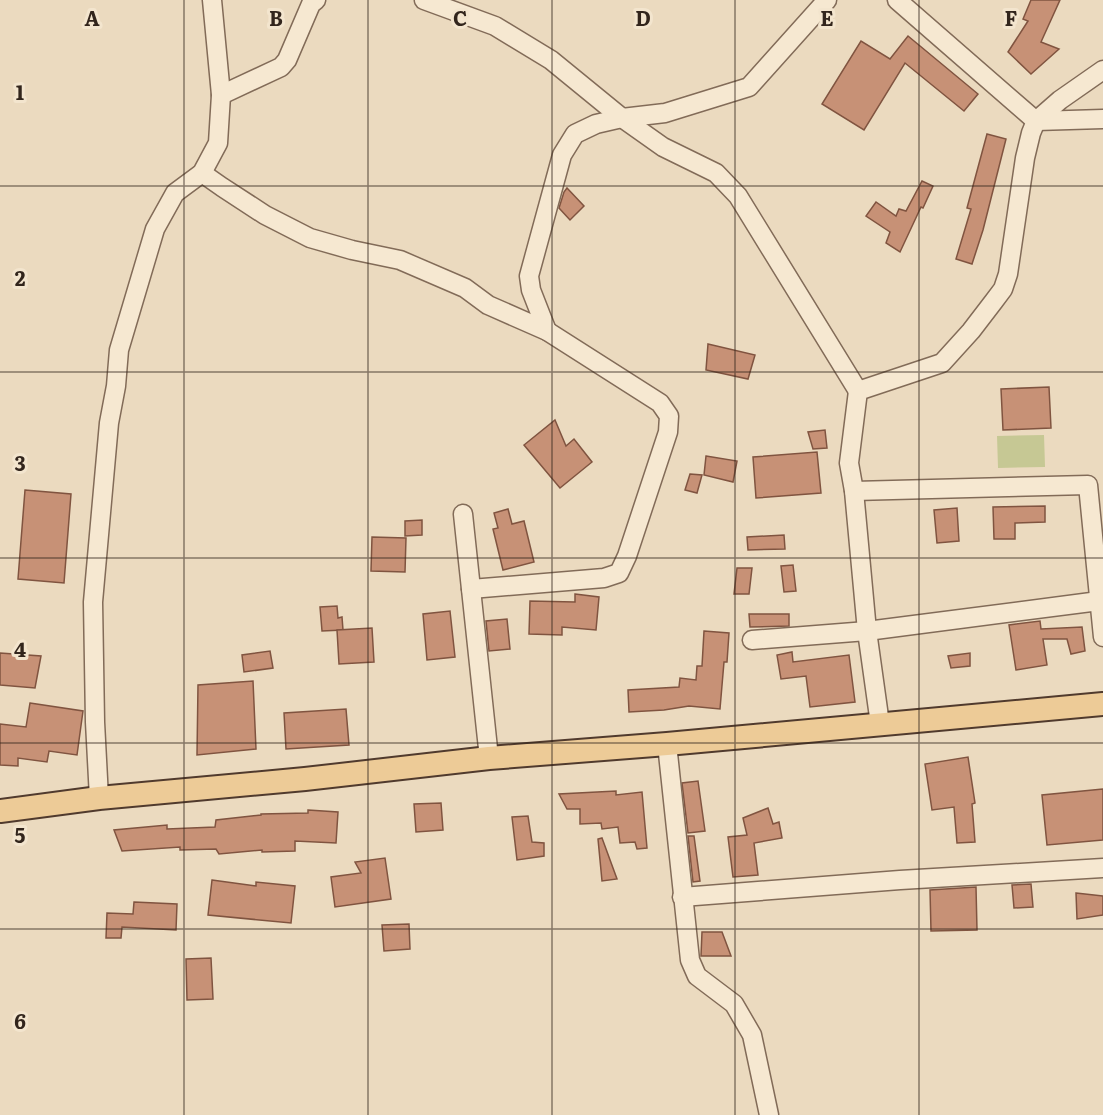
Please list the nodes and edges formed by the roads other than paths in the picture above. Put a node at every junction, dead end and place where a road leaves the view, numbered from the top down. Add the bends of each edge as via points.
1 (212, 0) edge
2 (316, 0) edge
3 (424, 0) edge
4 (827, 0) edge
5 (897, 0) edge
6 (1103, 70) edge
7 (220, 95) junction
8 (621, 118) junction
9 (1103, 119) edge
10 (1036, 121) junction
11 (202, 173) junction
12 (548, 331) junction
13 (858, 391) junction
14 (854, 490) junction
15 (463, 514) dead end
16 (471, 589) junction
17 (1100, 601) junction
18 (867, 631) junction
19 (1103, 637) edge
20 (752, 640) dead end
21 (1103, 704) edge
22 (880, 724) junction
23 (667, 744) junction
24 (489, 758) junction
25 (99, 798) junction
26 (0, 811) edge
27 (1103, 868) edge
28 (682, 897) junction
29 (770, 1115) edge

1 - 7 street
2 - 7 street via 281,67
3 - 8 street via 495,26 551,60
4 - 8 street via 749,87 665,113
5 - 10 street
6 - 10 street
7 - 11 street via 218,143
8 - 12 street via 575,134 562,155 529,276
8 - 13 street via 663,147 716,173 738,196
9 - 10 street
10 - 13 street via 1025,158 1003,289 942,363
11 - 12 street via 265,215 310,238 400,260
11 - 25 street via 175,193 155,229 118,350 93,602
12 - 16 street via 660,403 669,416 668,432 619,573 604,578
13 - 14 street via 849,463
14 - 17 street via 1088,485
14 - 18 street
15 - 16 street
16 - 24 street
17 - 18 street
17 - 19 street
18 - 20 street
18 - 22 street
21 - 22 main road
22 - 23 main road
23 - 24 main road
23 - 28 street
24 - 25 main road
25 - 26 main road
27 - 28 street
28 - 29 street via 690,960 697,976 734,1004 752,1035

